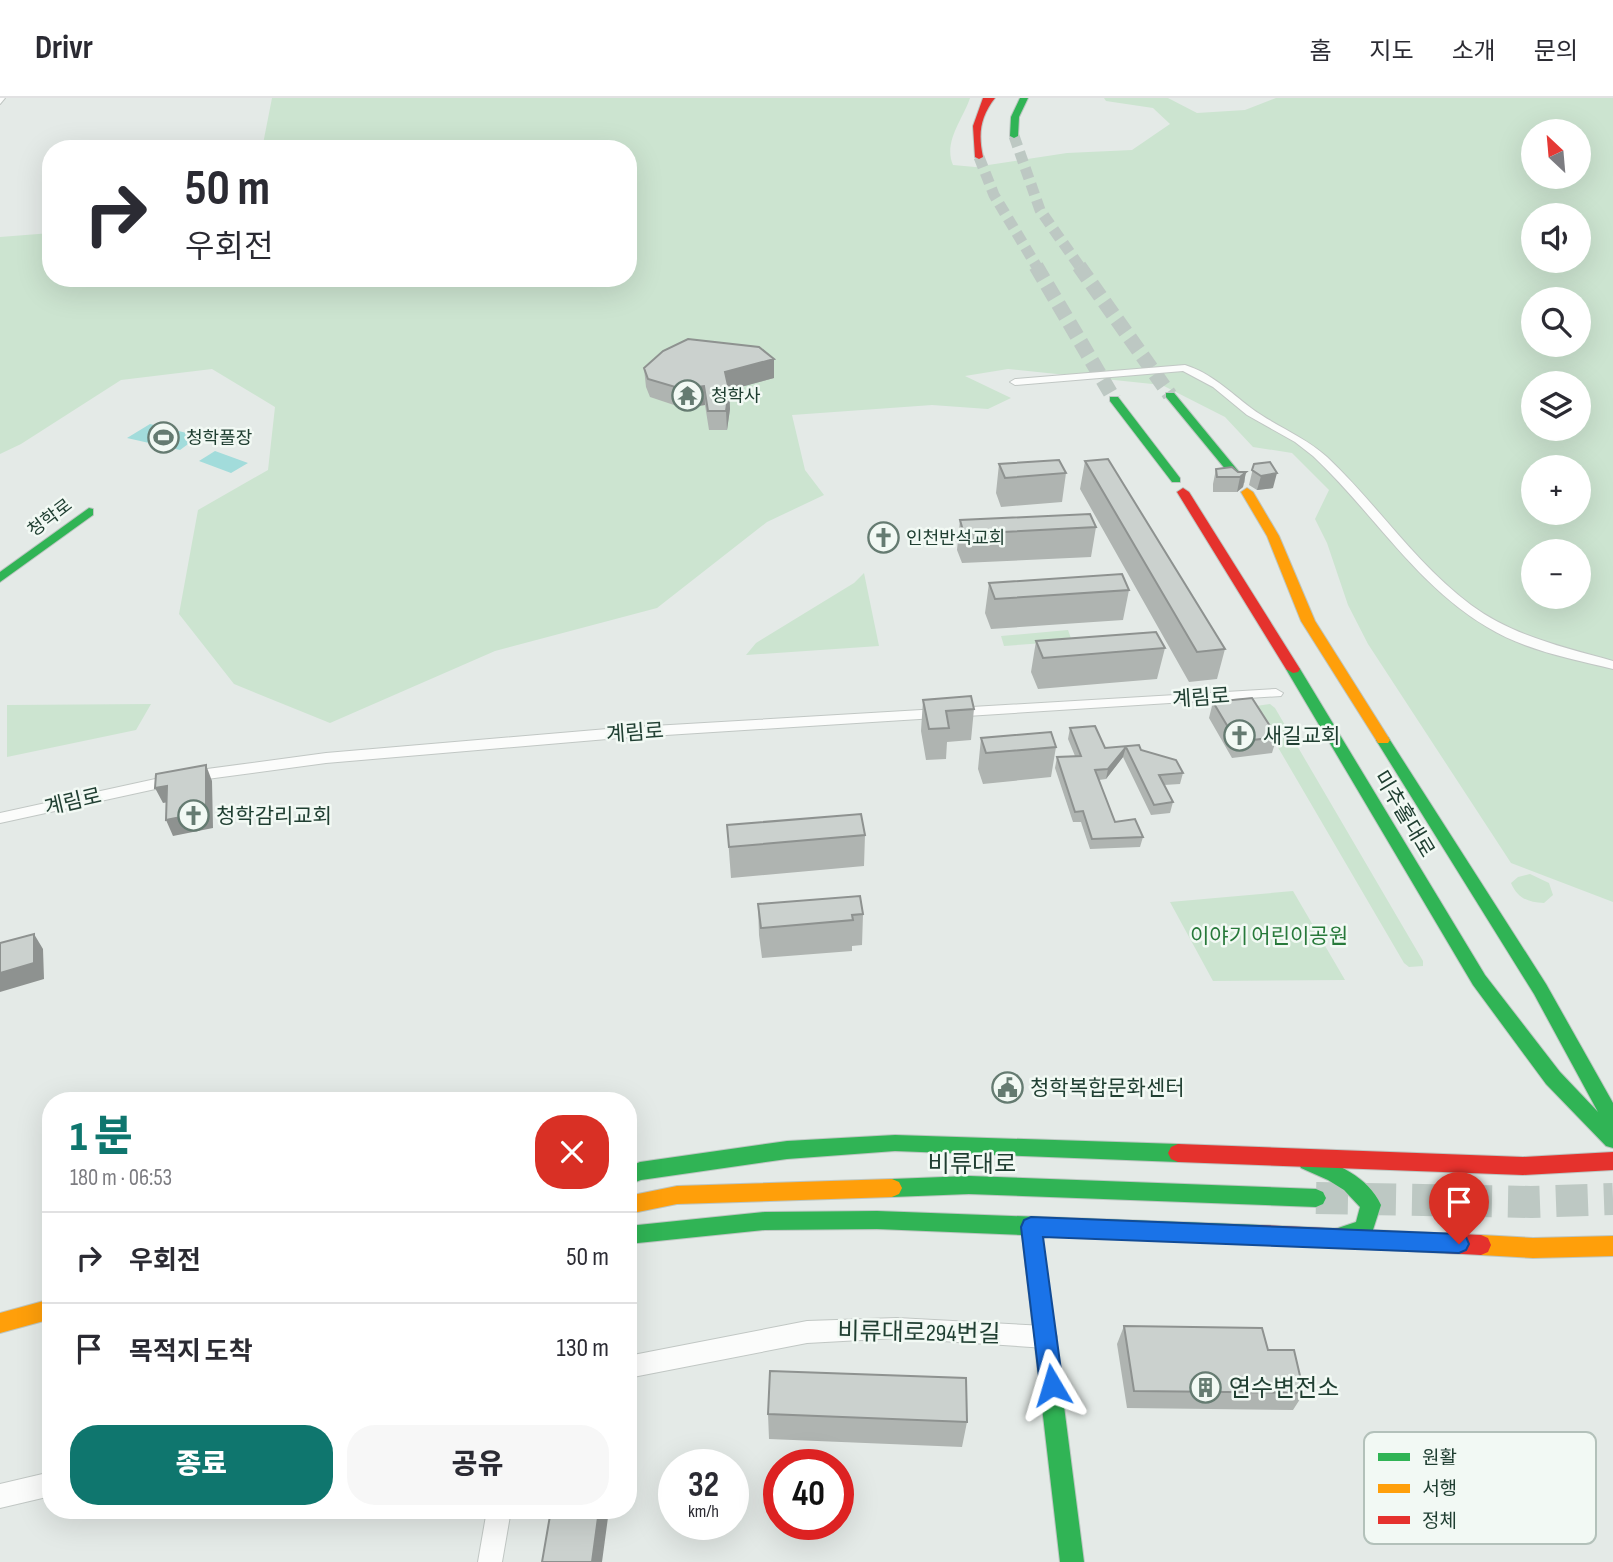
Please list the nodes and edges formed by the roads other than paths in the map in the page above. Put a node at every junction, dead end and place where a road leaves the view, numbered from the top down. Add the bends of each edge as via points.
1 (1024, 98) edge
2 (988, 100) edge
3 (1014, 136) tunnel mouth
4 (979, 157) tunnel mouth
5 (1015, 382) dead end
6 (1170, 395) tunnel mouth
7 (1114, 399) tunnel mouth
8 (89, 512) dead end
9 (0, 578) edge
10 (1613, 665) edge
11 (1276, 693) dead end
12 (0, 818) edge
13 (1613, 1121) edge
14 (1613, 1140) edge
15 (1288, 1155) junction
16 (1613, 1161) edge
17 (637, 1172) edge
18 (1316, 1198) tunnel mouth
19 (637, 1203) edge
20 (1031, 1227) junction
21 (637, 1235) edge
22 (1335, 1237) junction
23 (1613, 1246) edge
24 (42, 1311) edge
25 (0, 1323) edge
26 (1046, 1337) junction
27 (637, 1365) edge
28 (42, 1486) edge
29 (0, 1496) edge
30 (497, 1519) edge
31 (490, 1562) edge
32 (1072, 1562) edge

1 - 3 main road via 1015,117
2 - 4 main road via 973,137
5 - 10 street via 1185,368 1250,412 1302,439 1353,490 1412,561 1494,626
6 - 13 main road, 미추홀대로 via 1243,486 1273,536 1308,621 1540,989
7 - 14 main road, 미추홀대로 via 1180,486 1479,980 1553,1078
8 - 9 main road, 청학로
11 - 12 street, 계림로 via 619,733 326,758 192,776
15 - 16 main road via 1523,1166
15 - 17 main road via 895,1143 787,1150
15 - 22 main road via 1345,1178 1362,1190 1371,1205 1363,1229
18 - 19 main road, 비류대로 via 968,1185 677,1195
20 - 21 main road via 877,1220 765,1221
20 - 22 main road
20 - 26 main road
22 - 23 main road via 1533,1248
24 - 25 main road
26 - 27 street, 비류대로294번길 via 897,1328 807,1332
26 - 32 main road
28 - 29 street
30 - 31 street

